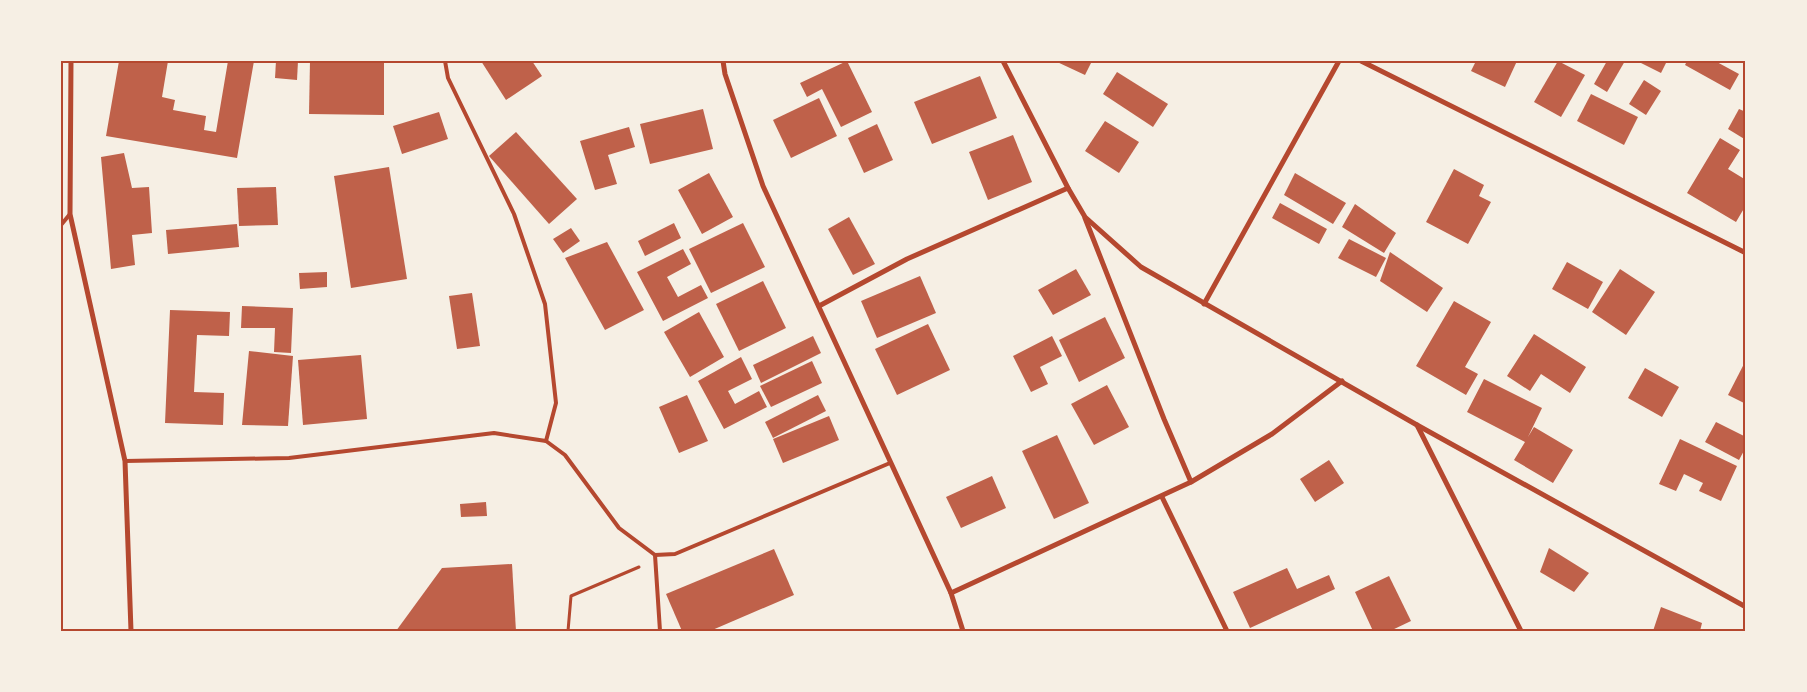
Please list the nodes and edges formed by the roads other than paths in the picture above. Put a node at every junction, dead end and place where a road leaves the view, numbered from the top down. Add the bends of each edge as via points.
1 (71, 61) edge
2 (444, 61) edge
3 (723, 61) edge
4 (1004, 61) edge
5 (1339, 61) edge
6 (1361, 61) edge
7 (1068, 188) junction
8 (70, 214) junction
9 (1085, 217) junction
10 (61, 225) edge
11 (1746, 253) edge
12 (1204, 304) junction
13 (819, 306) junction
14 (1342, 380) junction
15 (1417, 425) junction
16 (546, 441) junction
17 (125, 461) junction
18 (890, 463) junction
19 (1191, 482) junction
20 (1162, 497) junction
21 (655, 557) junction
22 (951, 593) junction
23 (1746, 607) edge
24 (131, 631) edge
25 (660, 631) edge
26 (963, 631) edge
27 (1226, 631) edge
28 (1521, 631) edge

1 - 8 street
2 - 16 lane via 448,78 514,214 545,304 556,403
3 - 13 street via 763,186
4 - 7 street
5 - 12 street
6 - 11 street
7 - 9 street
7 - 13 street via 908,259
8 - 10 lane
8 - 17 street
9 - 12 street via 1140,267
9 - 19 street
12 - 14 street
13 - 18 street
14 - 15 street
14 - 19 street via 1272,434
15 - 23 street
15 - 28 street
16 - 17 lane via 494,433 289,458
16 - 21 lane via 565,455 619,528
17 - 24 street
18 - 21 lane via 675,554
18 - 22 street
19 - 20 street
20 - 22 street
20 - 27 street
21 - 25 lane
22 - 26 street

